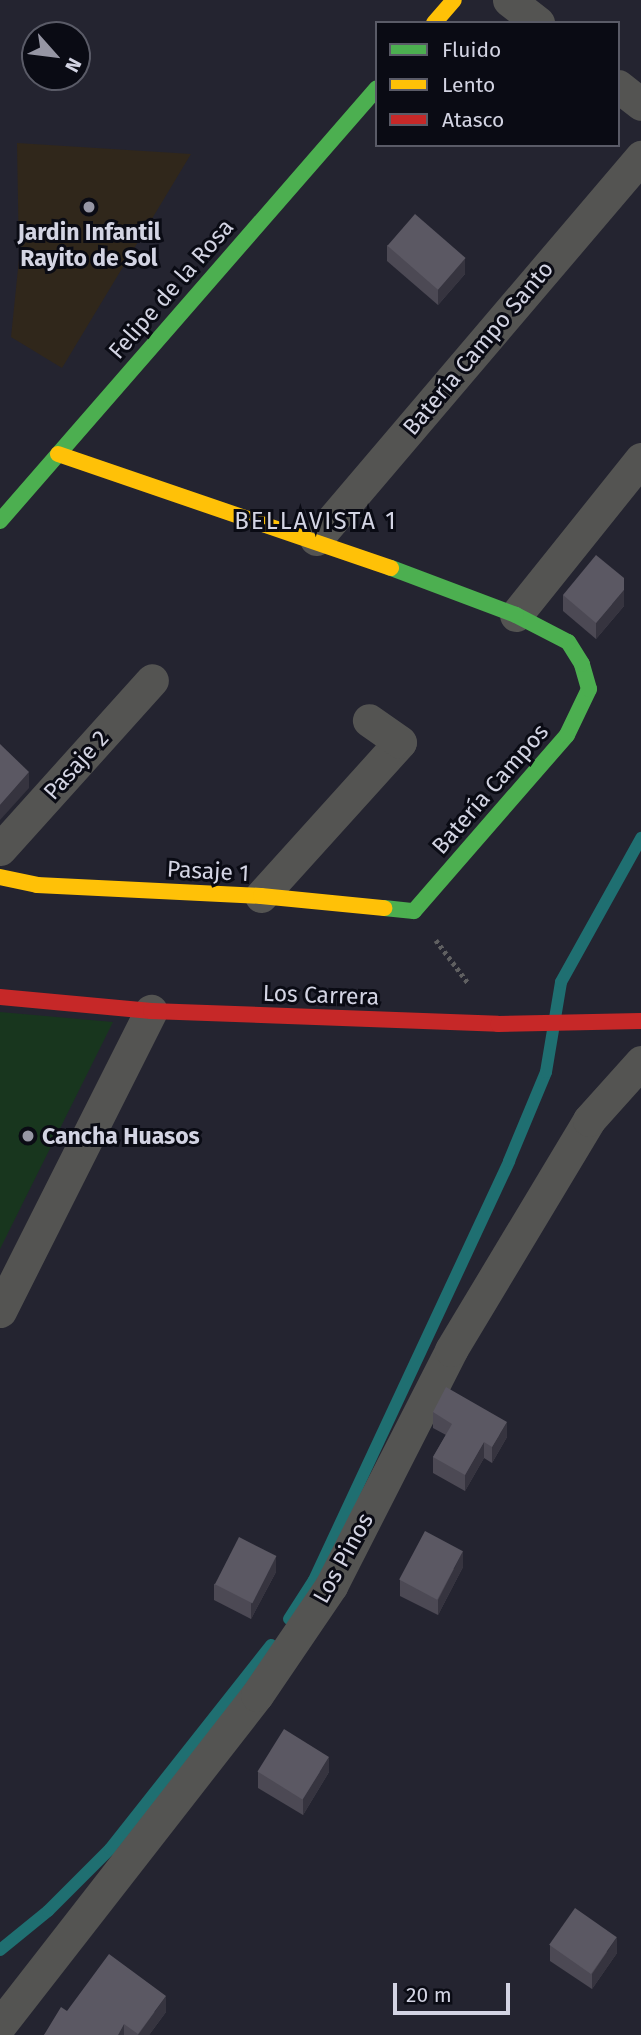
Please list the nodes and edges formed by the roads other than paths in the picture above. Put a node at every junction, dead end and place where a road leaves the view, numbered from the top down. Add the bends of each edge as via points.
1 (454, 0) edge
2 (509, 0) edge
3 (436, 21) edge
4 (535, 21) edge
5 (620, 88) edge
6 (375, 90) edge
7 (641, 104) edge
8 (641, 157) edge
9 (58, 454) junction
10 (641, 459) edge
11 (3, 512) edge
12 (316, 539) junction
13 (516, 615) junction
14 (152, 680) dead end
15 (369, 720) dead end
16 (0, 849) edge
17 (0, 877) edge
18 (261, 896) junction
19 (414, 911) joint
20 (0, 997) edge
21 (150, 1011) junction
22 (641, 1021) edge
23 (641, 1062) edge
24 (0, 1311) edge
25 (0, 2025) edge

1 - 3 street
2 - 4 street
5 - 7 street
6 - 9 street, Felipe de la Rosa
8 - 12 street, Batería Campo Santo
9 - 11 street, Felipe de la Rosa
9 - 12 street
10 - 13 street
12 - 13 street
13 - 19 street, Batería Campos via 568,642 582,664 589,689 567,735
14 - 16 street, Pasaje 2
15 - 18 street via 400,742
17 - 18 street, Pasaje 1 via 37,885
18 - 19 street, Pasaje 1
20 - 21 street, Los Carrera
21 - 22 street, Los Carrera via 521,1025
21 - 24 street
23 - 25 street, Los Pinos via 589,1120 451,1350 331,1586 257,1695

